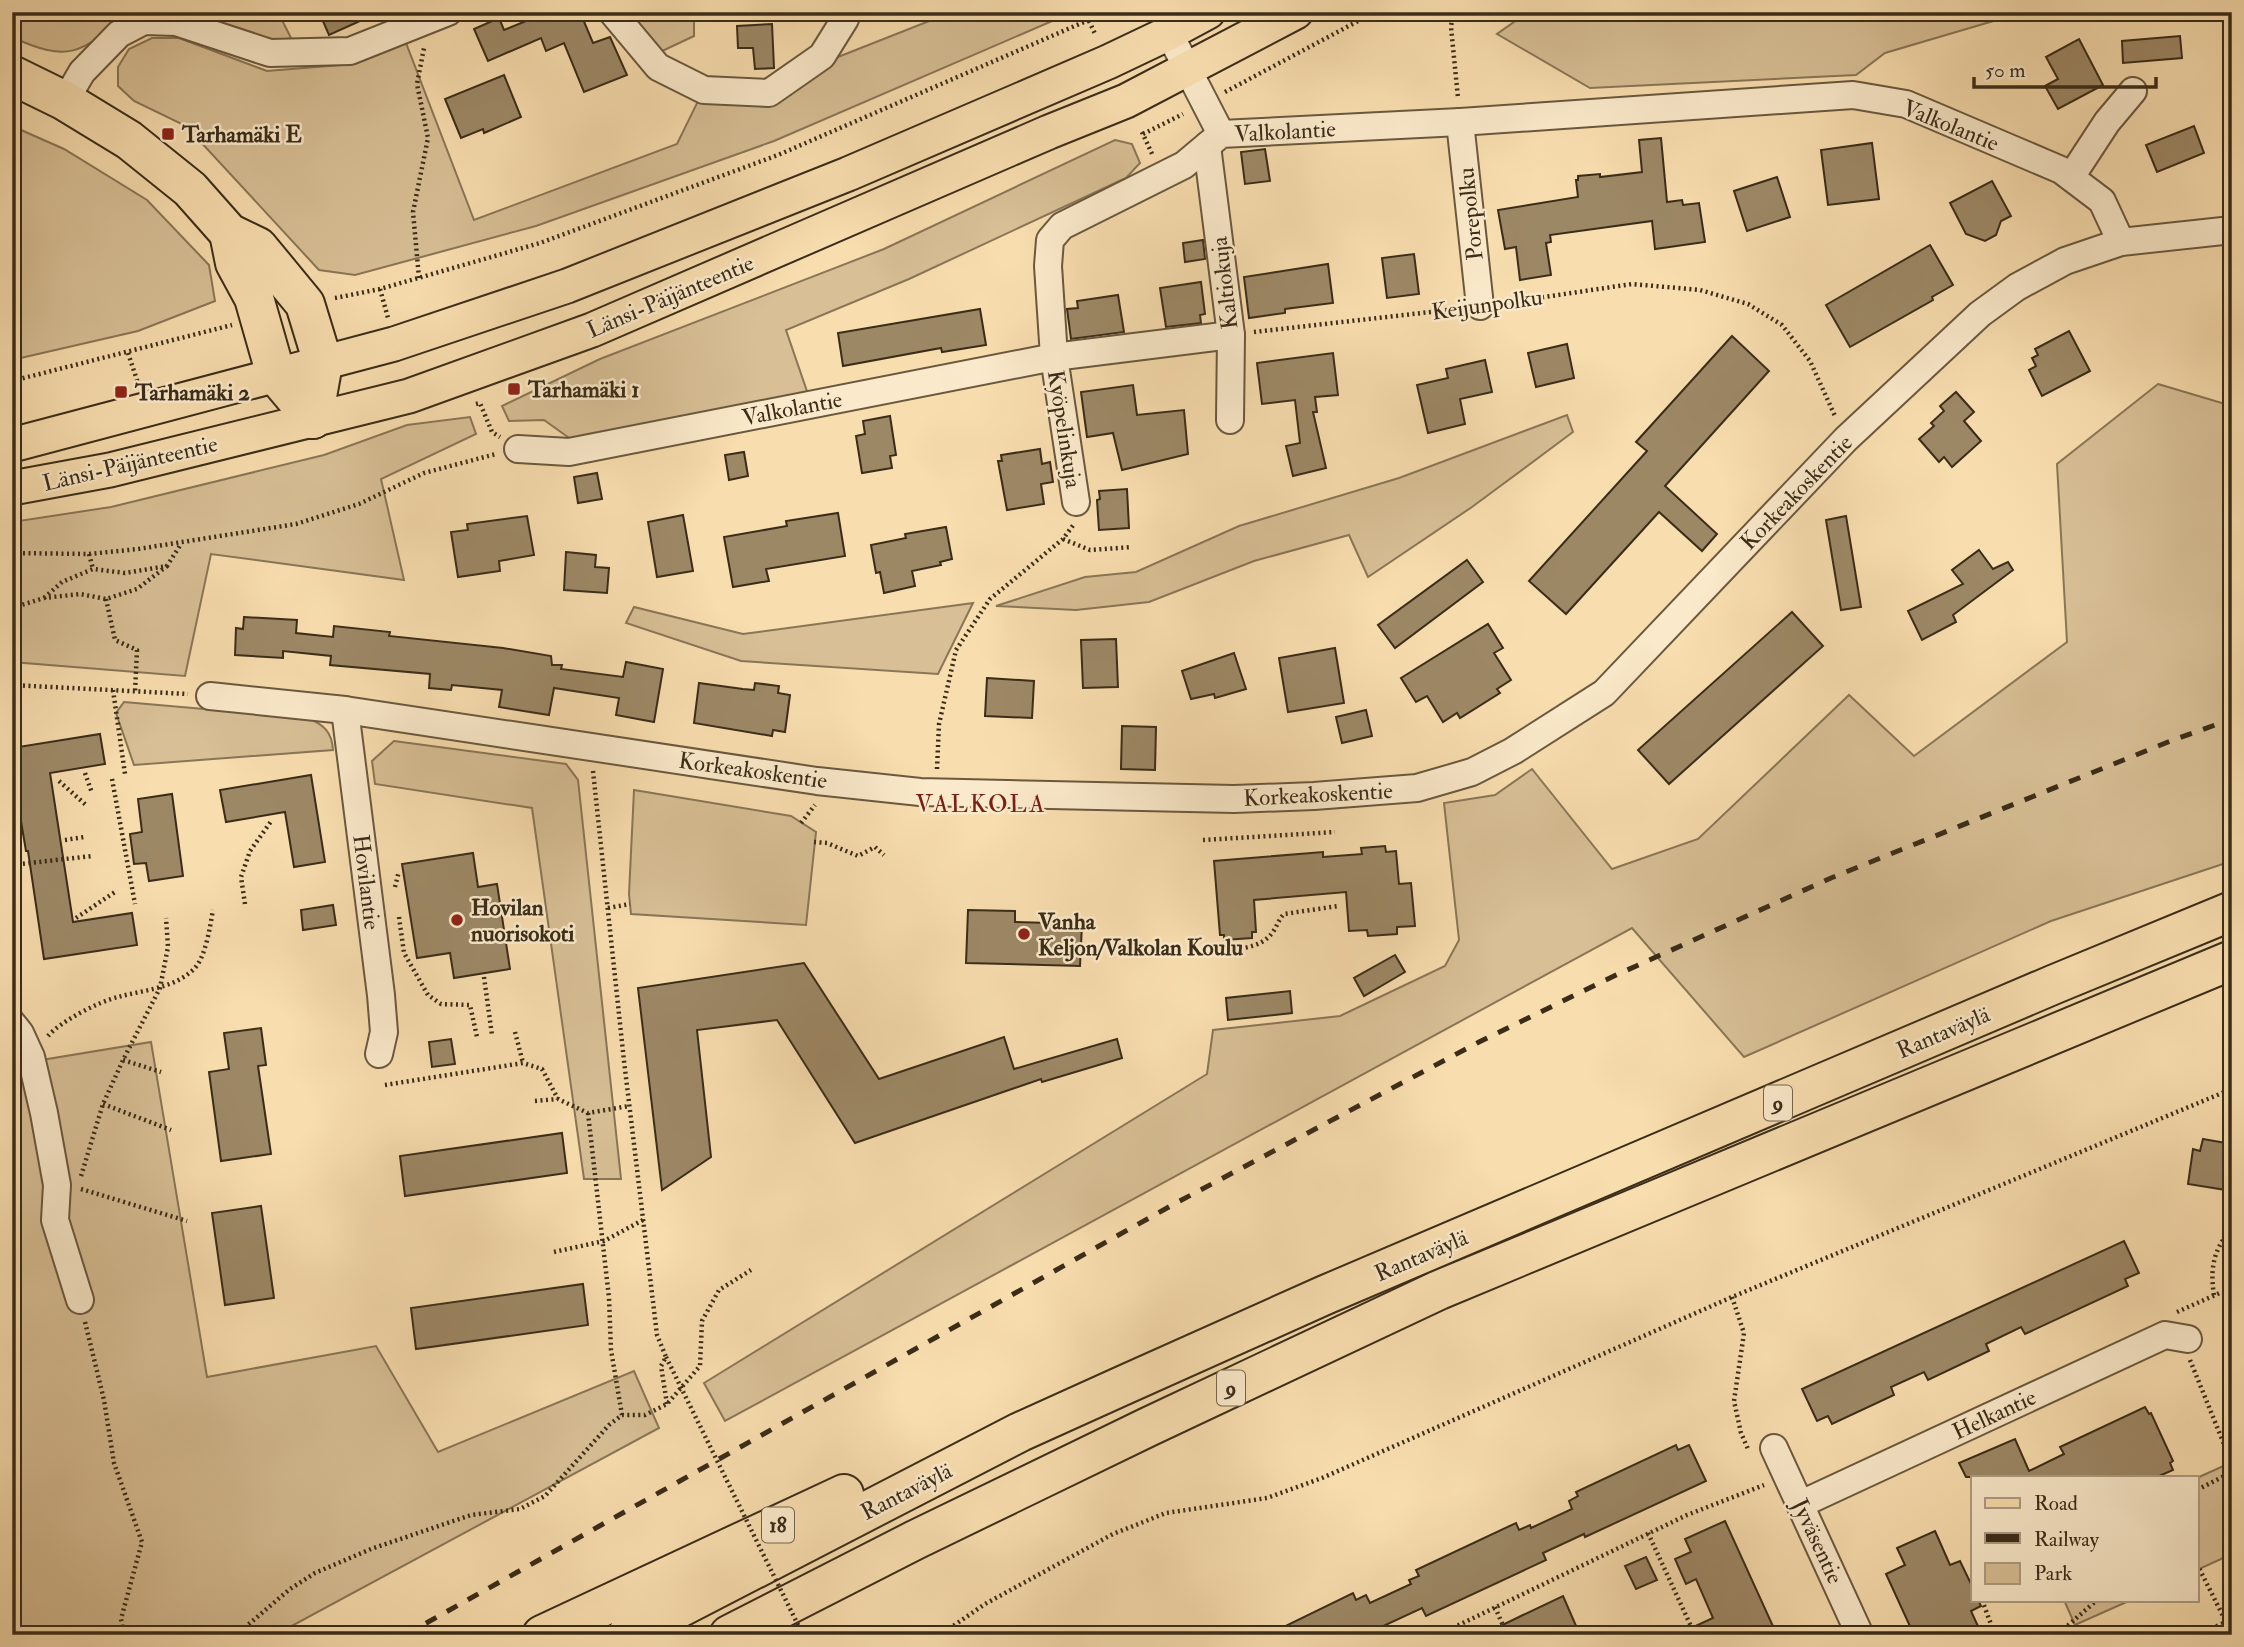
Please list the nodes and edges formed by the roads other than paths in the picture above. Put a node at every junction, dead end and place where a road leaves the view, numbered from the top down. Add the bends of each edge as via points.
1 (612, 12) edge
2 (1208, 12) edge
3 (1296, 12) edge
4 (442, 14) edge
5 (845, 19) dead end
6 (1169, 33) junction
7 (1187, 71) junction
8 (12, 75) edge
9 (2133, 91) dead end
10 (65, 101) junction
11 (1460, 122) junction
12 (1214, 140) junction
13 (2071, 177) junction
14 (2232, 230) edge
15 (229, 233) junction
16 (2121, 242) junction
17 (1480, 306) road end
18 (1231, 335) junction
19 (1054, 357) junction
20 (323, 363) junction
21 (276, 375) junction
22 (313, 419) junction
23 (1230, 420) dead end
24 (12, 445) edge
25 (518, 449) road end
26 (12, 488) edge
27 (1076, 502) road end
28 (210, 696) road end
29 (345, 710) junction
30 (2232, 911) edge
31 (2232, 960) edge
32 (12, 1023) edge
33 (379, 1054) dead end
34 (80, 1300) road end
35 (2180, 1330) road end
36 (1020, 1433) junction
37 (1774, 1448) dead end
38 (1801, 1504) junction
39 (542, 1635) edge
40 (627, 1635) edge
41 (729, 1635) edge
42 (1860, 1635) edge

1 - 5 street via 658,67 704,90 769,93 822,56
2 - 6 main road, Länsi-Päijänteentie
3 - 7 main road, Länsi-Päijänteentie
4 - 10 street via 350,51 270,53 176,22 144,21 119,34 82,72
6 - 7 street
6 - 20 main road, Länsi-Päijänteentie via 848,174 567,286
7 - 12 street via 1205,103
7 - 22 main road, Länsi-Päijänteentie via 592,330 409,396
8 - 10 highway
9 - 13 street
10 - 15 highway via 129,139 190,189
11 - 12 street, Valkolantie
11 - 13 street, Valkolantie via 1853,95 1906,104
11 - 17 street, Porepolku
12 - 18 street, Kaltiokuja
12 - 19 street, Valkolantie via 1184,164 1062,226 1050,240
13 - 16 street, Valkolantie via 2102,201
14 - 16 street, Korkeakoskentie
15 - 20 highway via 258,247 305,304
15 - 21 highway via 235,263 254,298
16 - 29 street, Korkeakoskentie via 2064,261 1980,314 1846,439 1604,693 1534,740 1472,772 1417,788 1178,799 820,789 591,746
18 - 19 street
18 - 23 street, Kaltiokuja
19 - 25 street, Valkolantie via 569,452
19 - 27 street, Kyöpelinkuja
20 - 21 main road, Länsi-Päijänteentie
20 - 22 highway
21 - 22 highway
21 - 24 main road, Länsi-Päijänteentie
22 - 26 main road, Länsi-Päijänteentie via 110,470
28 - 29 street, Korkeakoskentie
29 - 33 street, Hovilantie via 381,995 384,1032
30 - 36 highway, Rantaväylä / 9 via 1325,1296
31 - 41 highway, Rantaväylä / 9 via 1439,1290 915,1540
32 - 34 street via 31,1057 57,1185 55,1220
35 - 38 street, Helkantie
36 - 39 highway, 18 via 932,1453
36 - 40 highway, Rantaväylä / 9
37 - 38 street, Jyväsentie
38 - 42 street, Jyväsentie

